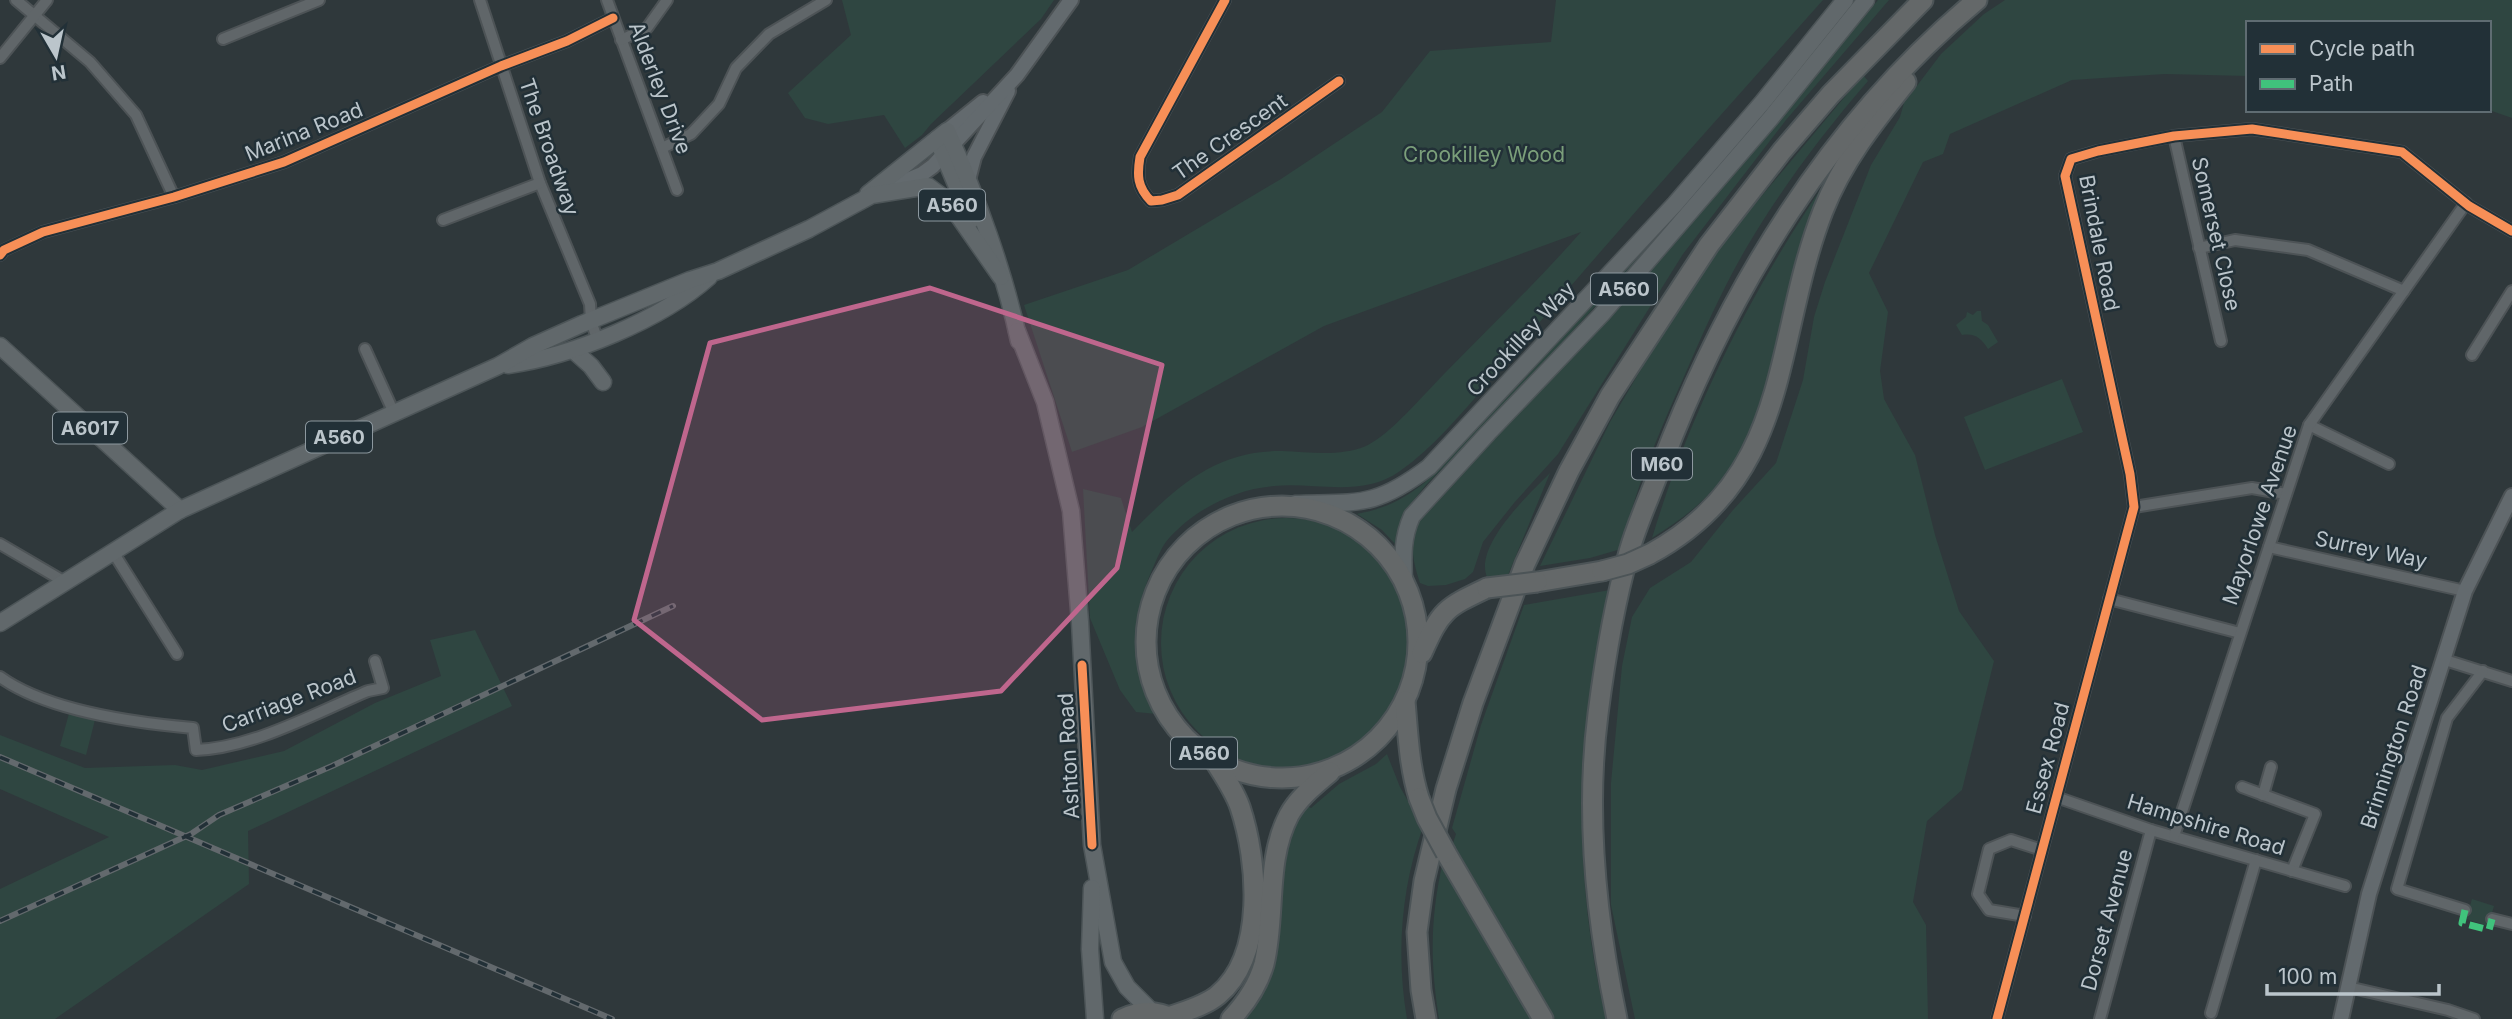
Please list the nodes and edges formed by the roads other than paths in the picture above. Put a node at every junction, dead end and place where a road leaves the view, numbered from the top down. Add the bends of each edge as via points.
1 (16, 0) edge
2 (47, 0) edge
3 (319, 0) edge
4 (480, 0) edge
5 (607, 0) edge
6 (667, 0) edge
7 (826, 0) edge
8 (1071, 0) edge
9 (1225, 0) edge
10 (1845, 0) edge
11 (1866, 0) edge
12 (1923, 0) edge
13 (1976, 0) edge
14 (33, 16) junction
15 (613, 18) junction
16 (223, 39) dead end
17 (621, 40) junction
18 (1923, 50) junction
19 (0, 58) edge
20 (501, 66) junction
21 (1017, 75) junction
22 (1339, 81) dead end
23 (2174, 136) junction
24 (945, 142) junction
25 (662, 148) junction
26 (968, 180) junction
27 (540, 183) junction
28 (677, 190) dead end
29 (174, 197) junction
30 (864, 199) junction
31 (2466, 203) junction
32 (443, 220) dead end
33 (2512, 231) edge
34 (982, 248) junction
35 (2199, 248) junction
36 (0, 255) edge
37 (712, 274) junction
38 (1001, 277) junction
39 (2404, 291) junction
40 (2512, 291) edge
41 (597, 318) junction
42 (605, 337) junction
43 (2221, 341) dead end
44 (0, 346) edge
45 (365, 349) dead end
46 (573, 350) junction
47 (2472, 355) dead end
48 (498, 366) junction
49 (603, 382) dead end
50 (394, 413) junction
51 (2309, 425) junction
52 (2389, 464) dead end
53 (2286, 494) junction
54 (2512, 496) edge
55 (1295, 504) junction
56 (2134, 507) junction
57 (180, 510) junction
58 (0, 544) edge
59 (2269, 547) junction
60 (113, 552) junction
61 (1404, 581) junction
62 (65, 582) junction
63 (2465, 591) junction
64 (2109, 599) junction
65 (0, 623) edge
66 (2241, 633) junction
67 (177, 654) dead end
68 (2445, 660) junction
69 (375, 661) dead end
70 (1417, 663) junction
71 (2483, 671) junction
72 (0, 677) edge
73 (2512, 681) edge
74 (1405, 701) junction
75 (1214, 760) junction
76 (2271, 767) dead end
77 (1331, 771) junction
78 (2242, 787) dead end
79 (2263, 795) junction
80 (2056, 797) junction
81 (2151, 830) junction
82 (2174, 836) junction
83 (2042, 850) junction
84 (2256, 860) junction
85 (1093, 861) junction
86 (2292, 871) junction
87 (2345, 886) dead end
88 (2465, 911) dead end
89 (2025, 916) junction
90 (2492, 919) dead end
91 (2512, 924) edge
92 (2348, 987) junction
93 (2211, 1013) dead end
94 (1165, 1016) edge
95 (1095, 1019) edge
96 (1122, 1019) edge
97 (1231, 1019) edge
98 (1426, 1019) edge
99 (1543, 1019) edge
100 (1617, 1019) edge
101 (1997, 1019) edge
102 (2100, 1019) edge
103 (2341, 1019) edge
104 (2474, 1019) edge

1 - 14 street
2 - 14 street
3 - 16 street
4 - 20 street, The Broadway
5 - 15 street, Alderley Drive
6 - 17 street via 647,28
7 - 25 street via 769,34 736,68 719,104 691,134
8 - 21 street
9 - 22 street, The Crescent via 1140,157 1137,174 1142,192 1151,201 1178,195
10 - 55 main road, Crookilley Way / A560 via 1675,204 1429,467 1407,484 1368,501
11 - 61 main road, Crookilley Way / A560 via 1601,315 1412,516 1405,533
12 - 98 highway via 1831,94 1709,245 1610,396 1548,516 1473,703 1443,802 1417,932
13 - 18 highway, M60
14 - 19 street
14 - 29 street via 90,62 136,115
15 - 17 street, Alderley Drive
15 - 20 street, Marina Road
17 - 25 street, Alderley Drive
18 - 70 highway, M60, bridge via 1914,71 1844,166 1823,211 1765,423 1745,467 1717,502 1690,529 1629,564 1487,588 1453,604 1435,624
18 - 100 highway, M60 via 1831,152 1745,283 1683,410 1629,550 1597,716 1592,809 1596,900
20 - 27 street, The Broadway
20 - 29 street, Marina Road via 284,162
21 - 24 street
21 - 26 street via 974,157
23 - 31 street, Brindale Road via 2252,129 2402,152
23 - 35 street, Somerset Close
23 - 56 street, Brindale Road via 2071,159 2065,176
24 - 26 main road, Ashton Road / A560
24 - 30 main road, A560
24 - 34 main road, Ashton Road / A560
25 - 28 street, Alderley Drive
26 - 38 main road, Ashton Road / A560
27 - 32 street
27 - 41 street, The Broadway
29 - 36 street, Marina Road via 43,232
30 - 34 main road, Ashton Road / A560 via 928,186 948,201
30 - 37 main road, A560
31 - 33 street, Brindale Road
31 - 39 street, Mayorlowe Avenue
34 - 38 main road, Ashton Road / A560
35 - 39 street via 2235,240 2308,250
35 - 43 street, Somerset Close
37 - 41 main road, A560
37 - 42 main road, A560 via 676,302
38 - 85 main road, Ashton Road / A560 via 1038,417 1071,511
39 - 51 street, Mayorlowe Avenue
40 - 47 street
41 - 42 street
41 - 48 main road, A560
42 - 46 main road, A560
44 - 57 main road, A6017
45 - 50 street
46 - 48 main road, A560
46 - 49 main road
48 - 50 main road, A560
50 - 57 main road, A560
51 - 52 street
51 - 53 street, Mayorlowe Avenue
53 - 56 street via 2252,488
53 - 59 street, Mayorlowe Avenue
54 - 63 street, Brinnington Road
55 - 61 highway, A560 via 1337,517 1360,530 1387,555
55 - 75 highway, A560 via 1230,514 1181,551 1155,592 1147,620 1150,677 1171,722
56 - 64 street, Essex Road
57 - 60 main road, A560
58 - 62 street
59 - 63 street, Surrey Way
59 - 66 street, Mayorlowe Avenue
60 - 62 main road, A560
60 - 67 street
61 - 70 highway, A560 via 1417,622
62 - 65 main road, A560
63 - 68 street, Brinnington Road
64 - 66 street
64 - 80 street, Essex Road
66 - 82 street, Mayorlowe Avenue
68 - 71 street
68 - 92 street, Brinnington Road via 2369,894
69 - 72 street, Carriage Road via 383,688 253,739 210,750 196,750 193,728 70,707 35,697
70 - 74 highway, A560
71 - 73 street
71 - 88 street via 2446,718 2397,889
74 - 77 highway, A560 via 1370,747
74 - 99 highway, bridge via 1414,780 1427,818
75 - 77 highway, A560 via 1250,775 1273,778
75 - 94 highway, A560 via 1233,791 1247,838 1252,871 1251,934 1244,960 1217,997
76 - 79 street
77 - 97 highway, A560 via 1306,793 1289,817 1272,879 1264,964 1255,987
78 - 79 street
79 - 86 street via 2315,814
80 - 81 street, Hampshire Road
80 - 83 street, Essex Road
81 - 82 street, Hampshire Road
81 - 102 street, Dorset Avenue
82 - 84 street, Hampshire Road
83 - 89 street, Essex Road
83 - 89 street, Essex Road via 2011,840 1989,849 1978,894 1989,910
84 - 86 street, Hampshire Road
84 - 93 street
85 - 94 main road, Ashton Road / A560 via 1113,962 1127,987
85 - 95 main road, Ashton Road / A560 via 1090,949
86 - 87 street, Hampshire Road
89 - 101 street, Essex Road
90 - 91 street
92 - 103 street, Brinnington Road
92 - 104 street
94 - 96 highway, A560 via 1137,1013

